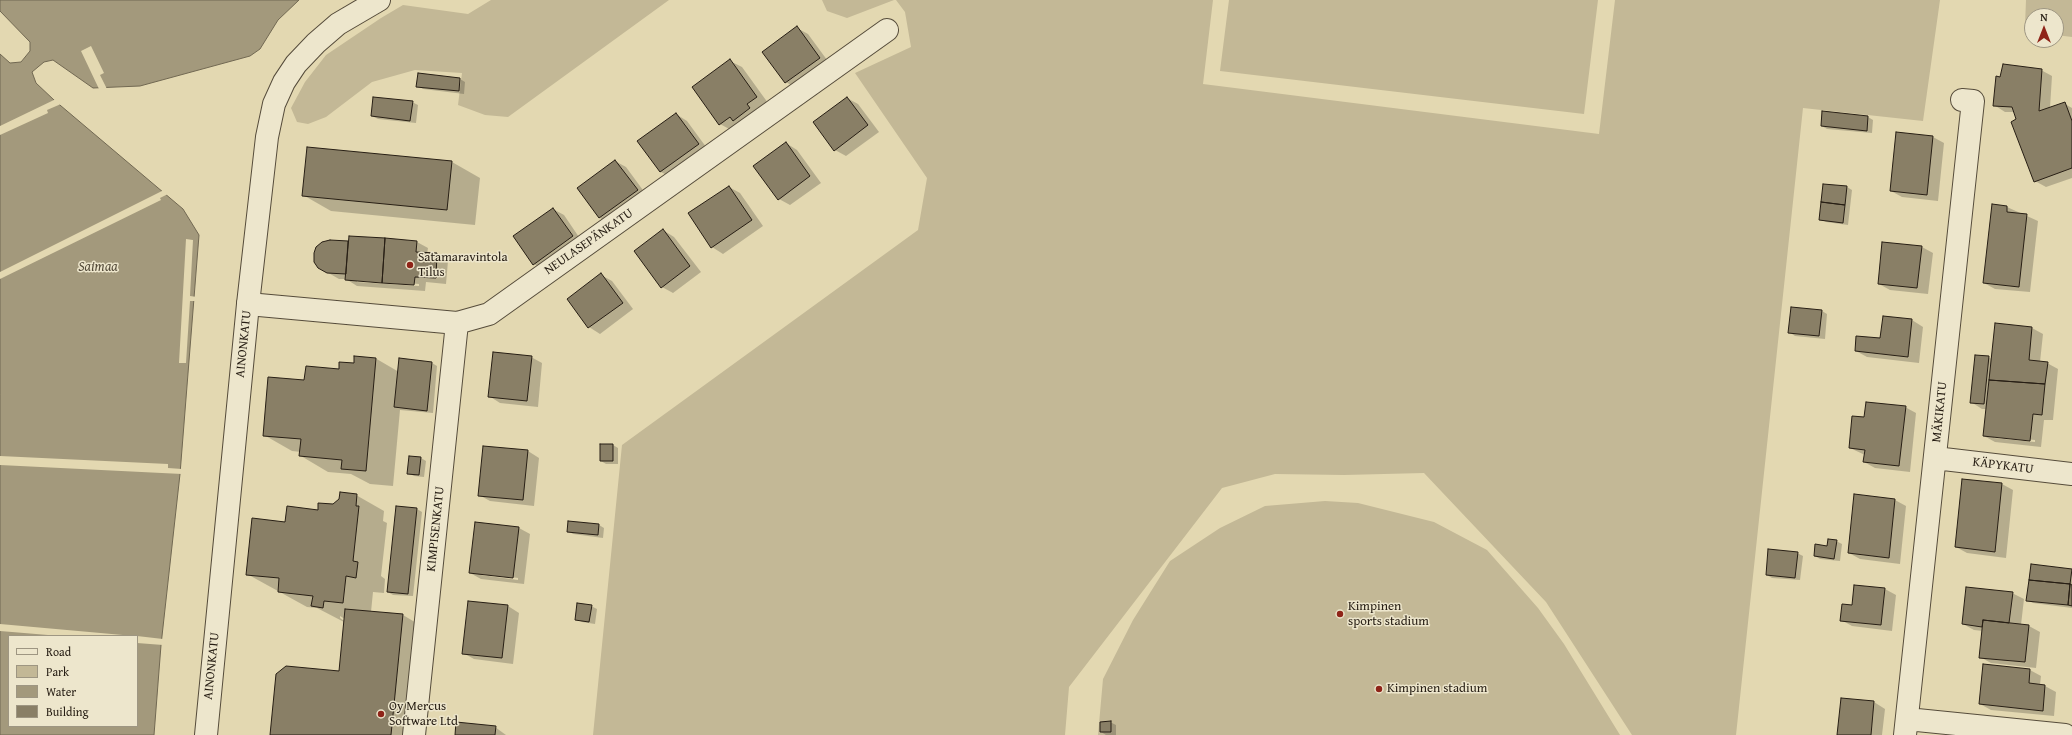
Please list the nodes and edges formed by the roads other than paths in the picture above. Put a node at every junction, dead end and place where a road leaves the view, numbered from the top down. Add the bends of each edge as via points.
1 (379, 0) edge
2 (886, 30) dead end
3 (1962, 100) dead end
4 (248, 304) junction
5 (457, 323) junction
6 (1935, 458) junction
7 (2072, 474) edge
8 (1906, 727) edge
9 (206, 735) edge
10 (414, 735) edge
11 (2065, 735) edge

1 - 4 street, AINONKATU via 338,24 316,43 296,64 274,104 267,137
2 - 5 street, NEULASEPÄNKATU via 489,314
3 - 6 street, MÄKIKATU via 1973,101
4 - 5 street, NEULASEPÄNKATU
4 - 9 street, AINONKATU
5 - 10 street, KIMPISENKATU
6 - 7 street, KÄPYKATU
6 - 8 street, MÄKIKATU
8 - 11 street

